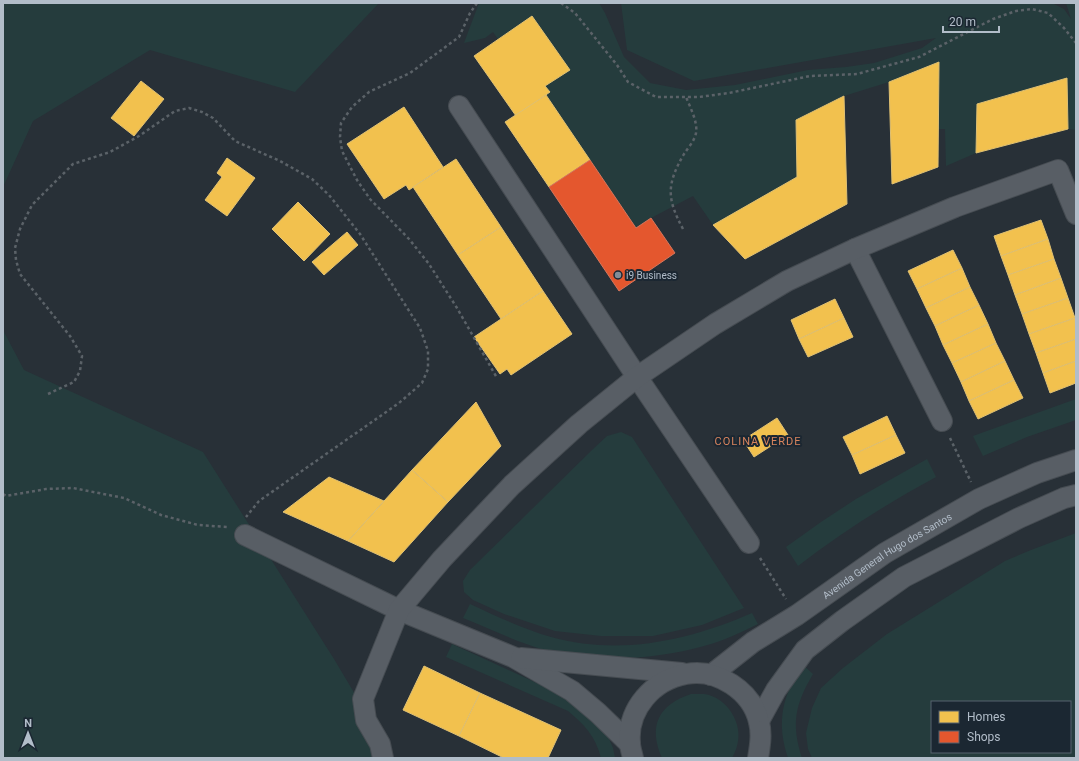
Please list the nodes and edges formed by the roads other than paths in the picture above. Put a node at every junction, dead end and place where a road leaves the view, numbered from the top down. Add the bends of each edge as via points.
1 (458, 106) dead end
2 (1076, 214) edge
3 (856, 249) junction
4 (637, 376) junction
5 (942, 421) road end
6 (1076, 460) edge
7 (1076, 495) edge
8 (243, 530) road end
9 (749, 543) road end
10 (399, 610) junction
11 (513, 657) junction
12 (687, 674) junction
13 (711, 675) junction
14 (759, 721) junction
15 (631, 751) edge
16 (764, 753) edge
17 (383, 758) edge

1 - 4 street
2 - 3 street via 1058,170 955,207
3 - 4 street via 787,281 715,324
3 - 5 street
4 - 9 street
4 - 10 street via 512,485 442,559
6 - 13 street, Avenida General Hugo dos Santos via 1037,473 979,499 885,553 797,615 753,642
7 - 14 street via 1019,518 904,577 842,621 805,650 776,690
8 - 10 street
10 - 11 street
10 - 17 street via 362,699 366,720 380,744
11 - 12 street
11 - 15 street via 572,691 598,713
12 - 13 street
12 - 15 street via 668,679 651,690 638,706 631,724
13 - 14 street via 727,681 741,692 752,705
14 - 16 street

